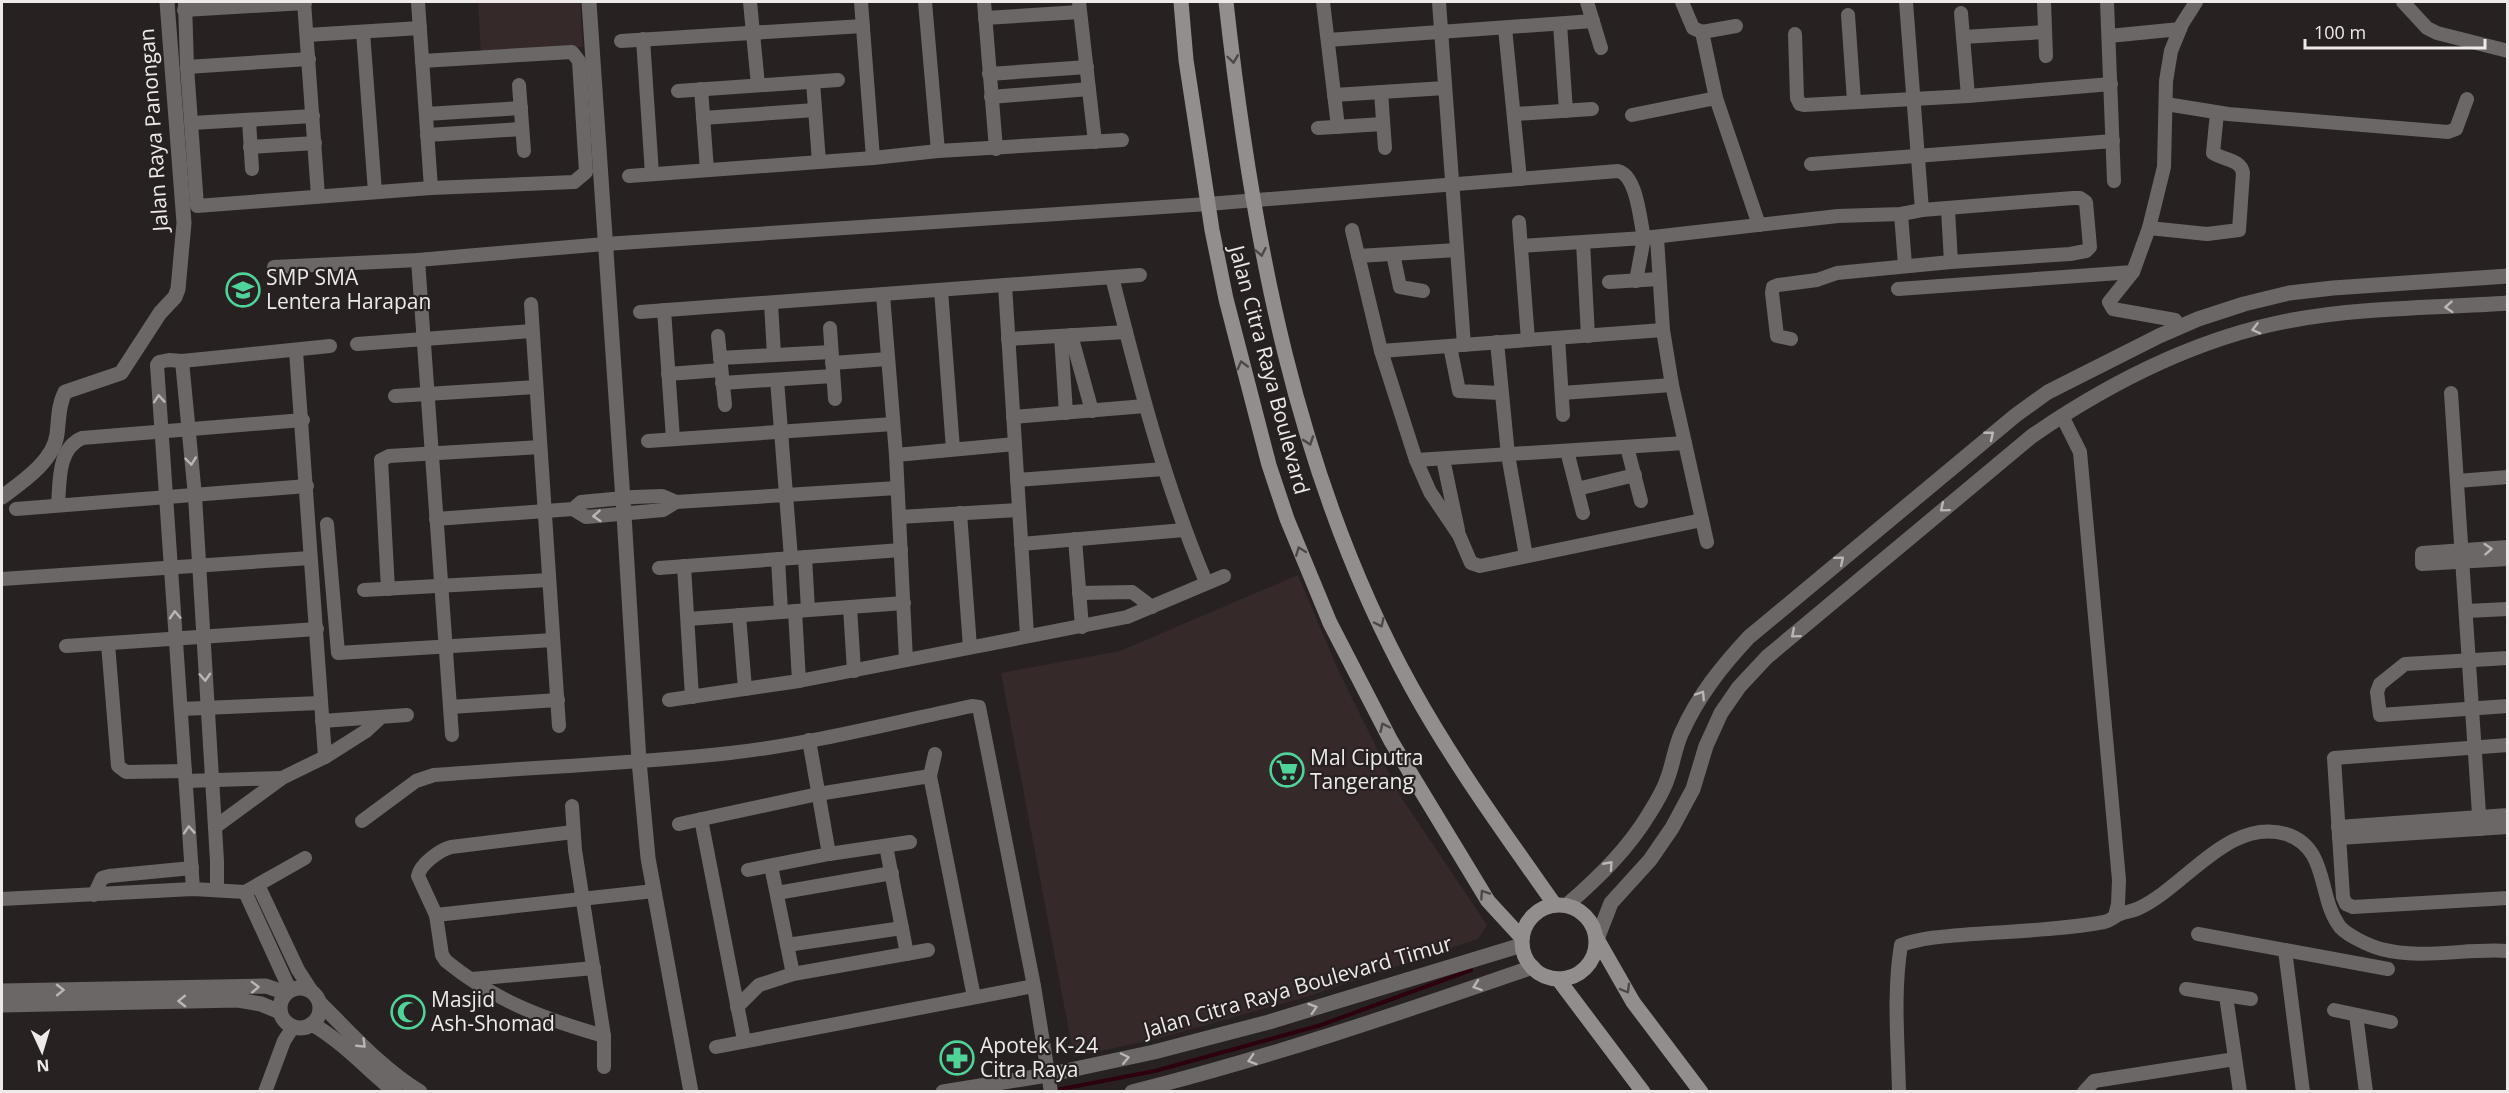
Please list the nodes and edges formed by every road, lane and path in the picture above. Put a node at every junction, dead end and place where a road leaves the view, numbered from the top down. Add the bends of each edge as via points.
1 (167, 2) edge
2 (305, 2) edge
3 (418, 2) edge
4 (589, 2) edge
5 (750, 2) edge
6 (861, 2) edge
7 (925, 2) edge
8 (984, 2) edge
9 (1181, 2) edge
10 (1226, 2) edge
11 (1323, 2) edge
12 (1439, 2) edge
13 (1587, 2) edge
14 (1682, 2) edge
15 (1906, 2) edge
16 (2044, 2) edge
17 (2107, 2) edge
18 (2196, 2) edge
19 (2403, 2) edge
20 (184, 6) edge
21 (1079, 7) edge
22 (1961, 13) dead end
23 (1848, 15) dead end
24 (985, 18) junction
25 (1593, 21) junction
26 (1560, 24) junction
27 (863, 26) junction
28 (1736, 26) dead end
29 (420, 28) junction
30 (1505, 28) junction
31 (2180, 29) junction
32 (363, 32) junction
33 (754, 32) junction
34 (1442, 32) junction
35 (1702, 32) junction
36 (2045, 32) junction
37 (1795, 34) dead end
38 (307, 35) junction
39 (2109, 36) junction
40 (1963, 37) junction
41 (644, 39) junction
42 (621, 40) dead end
43 (1328, 40) junction
44 (1601, 48) dead end
45 (2508, 51) edge
46 (2046, 56) dead end
47 (309, 59) junction
48 (422, 61) junction
49 (187, 67) junction
50 (1087, 67) junction
51 (989, 74) junction
52 (838, 80) dead end
53 (813, 82) junction
54 (2111, 84) junction
55 (519, 85) dead end
56 (758, 86) junction
57 (1445, 88) junction
58 (701, 89) junction
59 (1089, 89) junction
60 (678, 91) dead end
61 (1381, 92) junction
62 (1334, 95) junction
63 (1968, 96) junction
64 (991, 97) junction
65 (1716, 98) junction
66 (1913, 98) junction
67 (2467, 99) dead end
68 (1854, 101) junction
69 (2166, 104) junction
70 (521, 108) junction
71 (1592, 109) dead end
72 (815, 110) junction
73 (1566, 111) junction
74 (2217, 113) junction
75 (426, 114) junction
76 (1515, 114) junction
77 (1632, 115) dead end
78 (313, 116) junction
79 (703, 118) junction
80 (249, 120) junction
81 (192, 123) junction
82 (1383, 124) junction
83 (1338, 127) junction
84 (1318, 128) dead end
85 (522, 129) junction
86 (427, 135) junction
87 (1122, 140) dead end
88 (2113, 141) junction
89 (1095, 142) junction
90 (315, 143) junction
91 (250, 147) junction
92 (1385, 148) dead end
93 (996, 149) junction
94 (524, 151) dead end
95 (938, 151) junction
96 (1918, 157) junction
97 (873, 158) junction
98 (819, 162) junction
99 (1811, 164) dead end
100 (252, 169) dead end
101 (706, 170) junction
102 (652, 174) junction
103 (629, 176) dead end
104 (1520, 179) junction
105 (2114, 181) dead end
106 (1452, 183) junction
107 (431, 188) junction
108 (375, 192) junction
109 (318, 196) junction
110 (1253, 200) junction
111 (1208, 204) junction
112 (1948, 209) junction
113 (1922, 210) junction
114 (1901, 214) junction
115 (1519, 222) dead end
116 (1759, 225) junction
117 (2149, 228) junction
118 (1352, 230) dead end
119 (1651, 238) junction
120 (1583, 242) junction
121 (611, 244) junction
122 (1521, 246) junction
123 (1457, 250) junction
124 (1393, 254) junction
125 (1358, 256) junction
126 (418, 260) junction
127 (1951, 262) junction
128 (1905, 265) junction
129 (274, 267) dead end
130 (2133, 272) junction
131 (1140, 275) dead end
132 (2508, 276) edge
133 (1112, 277) junction
134 (1659, 279) junction
135 (1636, 281) junction
136 (1609, 282) dead end
137 (1005, 285) junction
138 (1898, 289) dead end
139 (941, 290) junction
140 (1423, 291) dead end
141 (883, 295) junction
142 (771, 303) junction
143 (2508, 303) edge
144 (531, 304) dead end
145 (664, 310) junction
146 (640, 312) dead end
147 (2180, 326) junction
148 (830, 328) dead end
149 (532, 330) junction
150 (1663, 330) junction
151 (1126, 332) junction
152 (718, 336) dead end
153 (1066, 336) junction
154 (1588, 336) junction
155 (424, 338) junction
156 (1558, 338) junction
157 (1008, 339) junction
158 (1791, 339) dead end
159 (1528, 340) junction
160 (1497, 342) junction
161 (357, 344) dead end
162 (1457, 345) junction
163 (330, 346) dead end
164 (296, 351) junction
165 (1381, 351) junction
166 (774, 355) junction
167 (888, 359) junction
168 (182, 361) junction
169 (832, 363) junction
170 (721, 370) junction
171 (668, 374) junction
172 (777, 380) junction
173 (1672, 385) junction
174 (536, 387) junction
175 (2048, 392) junction
176 (427, 393) junction
177 (1500, 393) junction
178 (1562, 393) junction
179 (2451, 393) dead end
180 (395, 396) dead end
181 (835, 399) dead end
182 (724, 405) dead end
183 (1145, 406) junction
184 (1092, 411) junction
185 (1066, 413) junction
186 (1563, 415) dead end
187 (2062, 416) junction
188 (1013, 417) junction
189 (303, 420) junction
190 (893, 424) junction
191 (188, 428) junction
192 (161, 430) junction
193 (782, 432) junction
194 (673, 440) junction
195 (648, 441) dead end
196 (1685, 443) junction
197 (1015, 444) junction
198 (540, 447) junction
199 (1627, 447) junction
200 (953, 448) junction
201 (1568, 451) junction
202 (432, 454) junction
203 (896, 454) junction
204 (1508, 454) junction
205 (1443, 459) junction
206 (1416, 460) junction
207 (1164, 469) junction
208 (1635, 475) junction
209 (2508, 477) edge
210 (1017, 480) junction
211 (2457, 481) junction
212 (307, 486) junction
213 (897, 488) junction
214 (1577, 489) junction
215 (195, 496) junction
216 (787, 496) junction
217 (2, 497) edge
218 (628, 497) junction
219 (167, 498) junction
220 (1641, 501) dead end
221 (676, 502) junction
222 (58, 505) junction
223 (16, 508) dead end
224 (573, 509) junction
225 (1019, 510) junction
226 (543, 512) junction
227 (960, 513) junction
228 (1583, 513) dead end
229 (630, 514) junction
230 (899, 517) junction
231 (436, 519) junction
232 (1702, 520) junction
233 (327, 524) dead end
234 (1184, 531) junction
235 (1459, 535) junction
236 (1075, 540) junction
237 (1707, 542) dead end
238 (1021, 544) junction
239 (2508, 547) edge
240 (901, 550) junction
241 (1527, 556) junction
242 (2462, 556) junction
243 (805, 557) junction
244 (310, 558) junction
245 (784, 559) junction
246 (2508, 559) edge
247 (199, 566) junction
248 (684, 566) junction
249 (173, 568) junction
250 (659, 568) dead end
251 (1224, 576) dead end
252 (2, 579) edge
253 (549, 580) junction
254 (1206, 582) junction
255 (441, 586) junction
256 (388, 589) junction
257 (364, 590) dead end
258 (1079, 593) junction
259 (904, 603) junction
260 (850, 607) junction
261 (1152, 607) junction
262 (2508, 609) edge
263 (795, 611) junction
264 (2466, 611) junction
265 (739, 615) junction
266 (688, 619) junction
267 (1082, 627) junction
268 (316, 629) junction
269 (1027, 635) junction
270 (203, 637) junction
271 (176, 638) junction
272 (553, 640) junction
273 (108, 644) junction
274 (66, 646) dead end
275 (445, 646) junction
276 (970, 647) junction
277 (2508, 658) edge
278 (906, 660) junction
279 (2469, 660) junction
280 (854, 671) junction
281 (799, 681) junction
282 (745, 689) junction
283 (692, 697) junction
284 (558, 700) junction
285 (669, 700) dead end
286 (321, 703) junction
287 (2508, 706) edge
288 (450, 707) junction
289 (207, 708) junction
290 (2472, 709) junction
291 (181, 710) junction
292 (406, 715) dead end
293 (380, 718) junction
294 (322, 721) junction
295 (560, 726) dead end
296 (452, 735) dead end
297 (809, 740) junction
298 (2508, 745) edge
299 (2475, 747) junction
300 (935, 754) dead end
301 (325, 757) junction
302 (653, 760) junction
303 (185, 776) junction
304 (930, 776) junction
305 (282, 778) junction
306 (212, 779) junction
307 (818, 794) junction
308 (572, 806) dead end
309 (2508, 815) edge
310 (701, 819) junction
311 (362, 821) dead end
312 (2480, 823) junction
313 (679, 824) dead end
314 (215, 827) junction
315 (2508, 827) edge
316 (573, 832) junction
317 (2339, 833) junction
318 (910, 842) dead end
319 (886, 846) junction
320 (829, 854) junction
321 (305, 858) dead end
322 (771, 866) junction
323 (192, 868) junction
324 (748, 870) dead end
325 (891, 873) junction
326 (258, 885) junction
327 (193, 889) junction
328 (217, 890) junction
329 (654, 891) junction
330 (245, 892) junction
331 (777, 893) junction
332 (94, 896) junction
333 (2508, 898) edge
334 (2, 899) edge
335 (582, 900) junction
336 (1561, 905) junction
337 (436, 915) junction
338 (2115, 916) junction
339 (902, 928) junction
340 (2198, 934) dead end
341 (1597, 939) junction
342 (1522, 942) junction
343 (788, 945) junction
344 (928, 950) dead end
345 (2285, 950) junction
346 (2508, 951) edge
347 (907, 954) junction
348 (1533, 967) junction
349 (594, 968) junction
350 (2388, 969) dead end
351 (793, 974) junction
352 (1558, 979) junction
353 (472, 980) junction
354 (1034, 986) junction
355 (2186, 989) dead end
356 (311, 990) junction
357 (2, 991) edge
358 (288, 991) junction
359 (2226, 996) junction
360 (974, 997) junction
361 (2251, 999) dead end
362 (320, 1003) junction
363 (2, 1005) edge
364 (737, 1006) junction
365 (2334, 1010) dead end
366 (280, 1012) junction
367 (2356, 1015) junction
368 (2391, 1022) dead end
369 (312, 1024) junction
370 (293, 1027) junction
371 (604, 1036) junction
372 (744, 1040) junction
373 (716, 1047) dead end
374 (2235, 1059) junction
375 (604, 1067) dead end
376 (1049, 1084) edge
377 (265, 1092) edge
378 (395, 1092) edge
379 (420, 1092) edge
380 (691, 1092) edge
381 (943, 1092) edge
382 (1132, 1092) edge
383 (1643, 1092) edge
384 (1701, 1092) edge
385 (1899, 1092) edge
386 (2084, 1092) edge
387 (2240, 1092) edge
388 (2303, 1092) edge
389 (2366, 1092) edge

1 - 217 street, Jalan Raya Panongan via 184,223 176,294 121,373 65,392 54,447 32,473
2 - 20 street
2 - 38 street
3 - 29 street
4 - 121 street
5 - 33 street
6 - 27 street
7 - 95 street
8 - 24 street
9 - 111 main road, Jalan Citra Raya Boulevard
10 -> 110 main road, Jalan Citra Raya Boulevard
11 - 43 street
12 - 34 street
13 - 25 street
14 - 35 street via 1693,28
15 - 66 street
16 - 36 street
17 - 39 street
18 - 31 street
19 - 45 street via 2427,28 2437,33
20 - 49 street
21 - 24 street
21 - 50 street
22 - 40 street
23 - 68 street
24 - 51 street
25 - 26 street
25 - 44 street
26 - 30 street
26 - 73 street
27 - 33 street
27 - 97 street
28 - 35 street
29 - 32 street
29 - 48 street
30 - 34 street
30 - 76 street
31 - 39 street
31 - 69 street via 2171,51
32 - 38 street
32 - 108 street
33 - 41 street
33 - 56 street
34 - 43 street
34 - 57 street
35 - 65 street
36 - 40 street
36 - 46 street
37 - 68 street via 1800,104
38 - 47 street
39 - 54 street
40 - 63 street
41 - 42 street
41 - 102 street
43 - 62 street
47 - 49 street
47 - 78 street
48 - 75 street
48 - 107 street via 572,51 579,61 584,176 574,182
49 - 81 street
50 - 51 street
50 - 59 street
51 - 64 street
52 - 53 street
53 - 56 street
53 - 72 street
54 - 63 street
54 - 88 street
55 - 70 street
56 - 58 street
57 - 61 street
57 - 106 street
58 - 60 street
58 - 79 street
59 - 64 street
59 - 89 street
61 - 62 street
61 - 82 street
62 - 83 street
63 - 66 street
64 - 93 street
65 - 77 street
65 - 116 street
66 - 68 street
66 - 96 street
67 - 74 street via 2456,129 2448,132
69 - 74 street
69 - 117 street via 2164,167
70 - 75 street
70 - 85 street
71 - 73 street
72 - 79 street
72 - 98 street
73 - 76 street
74 - 117 street via 2213,153 2242,167 2239,230 2207,234
75 - 86 street
76 - 104 street
78 - 80 street
78 - 90 street
79 - 101 street
80 - 81 street
80 - 91 street
81 - 109 street via 197,206
82 - 83 street
82 - 92 street
83 - 84 street
85 - 86 street
85 - 94 street
86 - 107 street
87 - 89 street
88 - 96 street
88 - 105 street
89 - 93 street
90 - 91 street
90 - 109 street
91 - 100 street
93 - 95 street
95 - 97 street
96 - 99 street
96 - 113 street
97 - 98 street
98 - 101 street
101 - 102 street
102 - 103 street
104 - 106 street
104 - 119 street via 1623,172 1632,183
106 - 110 street
106 - 123 street
107 - 108 street
108 - 109 street
110 - 111 street
110 -> 336 main road, Jalan Citra Raya Boulevard via 1260,247 1297,401 1358,575 1412,687 1466,778
111 - 121 street
342 -> 111 main road, Jalan Citra Raya Boulevard via 1488,901 1399,755 1308,573 1261,435 1226,299
112 - 113 street
112 - 127 street
112 - 127 street via 2080,198 2086,202 2090,247 2070,254
113 - 114 street
114 - 116 street
114 - 128 street
115 - 122 street
116 - 119 street
117 - 130 street
118 - 125 street
119 - 120 street
119 - 134 street
119 - 135 street
120 - 122 street
120 - 154 street
121 - 126 street
121 - 218 street
122 - 159 street
123 - 124 street
123 - 162 street
124 - 125 street
124 - 140 street via 1400,287
125 - 165 street
126 - 129 street
126 - 155 street
127 - 128 street
128 - 158 street via 1837,273 1773,287 1777,336
130 - 138 street
130 - 147 street via 2109,302 2113,309 2175,320
131 - 133 street
132 - 147 street via 2289,293
133 - 137 street
133 - 151 street
134 - 135 street
134 - 150 street
135 - 136 street
137 - 139 street
137 - 157 street
139 - 141 street
139 - 200 street
141 - 142 street
141 - 167 street
142 - 145 street
142 - 166 street
143 -> 187 street via 2336,314 2251,330 2170,360
144 - 149 street
145 - 146 street
145 - 171 street
147 - 175 street
148 - 169 street
149 - 155 street
149 - 174 street
150 - 154 street
150 - 173 street
151 - 153 street
151 - 183 street
152 - 170 street
153 - 157 street
153 - 184 street
153 - 185 street
154 - 156 street
155 - 161 street
155 - 176 street
156 - 159 street
156 - 178 street
157 - 188 street
159 - 160 street
160 - 162 street
160 - 177 street
162 - 165 street
162 - 177 street via 1459,392
163 - 164 street
164 - 168 street
164 - 189 street
165 - 206 street
166 - 169 street
166 - 170 street
167 - 169 street
167 - 190 street
168 - 191 street
192 -> 168 street via 158,365 169,360
169 - 172 street
169 - 181 street
170 - 171 street
170 - 172 street
170 - 182 street
171 - 194 street
172 - 193 street
173 - 178 street
173 - 196 street
174 - 176 street
174 - 198 street
175 - 187 street
336 -> 175 street via 1623,851 1649,814 1668,779 1680,736 1697,700 1749,637 1968,453
176 - 180 street
176 - 202 street
177 - 204 street
178 - 186 street
179 - 211 street
183 - 184 street
183 - 207 street
184 - 185 street
185 - 188 street
187 - 338 street via 2080,452 2119,880
187 -> 341 street via 1985,474 1767,657 1739,687 1721,713 1692,789 1672,828 1650,861 1611,903
188 - 197 street
189 - 191 street
189 - 212 street
190 - 193 street
190 - 203 street
191 - 192 street
191 -> 215 street
192 - 219 street
192 - 222 street via 77,440 61,466
193 - 194 street
193 - 216 street
194 - 195 street
196 - 199 street
196 - 232 street
197 - 200 street
197 - 210 street
198 - 202 street
198 - 226 street
199 - 201 street
199 - 208 street
200 - 203 street
201 - 204 street
201 - 214 street
202 - 231 street
202 - 256 street via 389,456 381,460
203 - 213 street
204 - 205 street
204 - 241 street
205 - 206 street
205 - 235 street
206 - 235 street via 1435,502
207 - 210 street
207 - 234 street
208 - 214 street
208 - 220 street
209 - 211 street
210 - 225 street
211 - 242 street
212 - 215 street
212 - 244 street
213 - 216 street
213 - 230 street
214 - 228 street
215 - 219 street
215 - 247 street
216 - 221 street
216 - 245 street
218 - 221 street via 662,496
218 - 224 street via 581,502
218 - 229 street
219 - 222 street
219 - 249 street
221 - 229 street via 663,510
222 - 223 street
224 - 226 street
229 -> 224 street via 586,517
225 - 227 street
225 - 238 street
226 - 231 street
226 - 253 street
227 - 230 street
227 - 276 street
229 - 302 street
230 - 240 street
231 - 255 street
232 - 237 street
232 - 241 street
233 - 275 street via 337,652
234 - 236 street
234 - 254 street
235 - 241 street via 1476,566
236 - 238 street
236 - 258 street
238 - 269 street
242 -> 239 street
240 - 243 street
240 - 259 street
242 - 246 street
242 - 264 street
243 - 245 street
243 - 263 street
244 - 247 street
244 - 268 street
245 - 248 street
245 - 263 street
247 - 249 street
247 - 270 street
248 - 250 street
248 - 266 street
249 - 252 street
271 -> 249 street
251 - 254 street
253 - 255 street
253 - 272 street
254 - 261 street
255 - 256 street
255 - 275 street
256 - 257 street
258 - 261 street via 1132,592
258 - 267 street
259 - 260 street
259 - 278 street
260 - 263 street
260 - 280 street
261 - 267 street
262 - 264 street
263 - 265 street
263 - 281 street
264 - 279 street
265 - 266 street
265 - 282 street
266 - 283 street
267 - 269 street
268 - 270 street
268 - 286 street
269 - 276 street
270 - 271 street
270 -> 289 street
271 - 273 street
271 - 291 street
272 - 275 street
272 - 284 street
273 - 274 street
273 - 303 street via 118,766 126,772
275 - 288 street
276 - 278 street
277 - 279 street
278 - 280 street
279 - 290 street
279 - 290 street via 2405,664 2380,684 2378,692 2380,715
280 - 281 street
281 - 282 street
282 - 283 street
283 - 285 street
284 - 288 street
284 - 295 street
286 - 289 street
286 - 294 street
287 - 290 street
288 - 296 street
289 - 291 street
289 - 306 street
290 - 299 street
291 - 303 street
292 - 293 street
293 - 294 street
293 - 301 street
294 - 301 street
297 - 302 street via 732,753
297 - 307 street
297 - 354 street via 979,707
298 - 299 street
299 - 312 street
299 - 317 street via 2334,758
300 - 304 street
301 - 305 street
302 - 311 street via 434,775 416,781
302 - 329 street via 648,858
303 - 306 street
323 -> 303 street
304 - 307 street
304 - 360 street
305 - 306 street
305 - 314 street
306 - 314 street
307 - 310 street
307 - 320 street
308 - 316 street
309 - 312 street
310 - 313 street
310 - 364 street
312 - 315 street
312 - 317 street
314 - 328 street
316 - 335 street
316 - 337 street via 444,849 418,874
317 - 333 street via 2343,897 2353,908
318 - 319 street
319 - 320 street
319 - 325 street
320 - 322 street
321 - 326 street
322 - 324 street
322 - 331 street
323 - 327 street
323 - 332 street via 102,878
325 - 331 street
325 - 339 street
326 - 330 street
326 - 356 street
327 - 328 street
327 - 332 street
328 - 330 street
329 - 335 street
329 - 380 street
330 - 358 street via 284,973
331 - 343 street
332 - 334 street
335 - 337 street
335 - 349 street
336 - 341 main road via 1588,917
336 - 342 main road via 1545,907 1529,920
337 - 353 street via 444,958
338 - 346 street via 2160,897 2241,836 2272,831 2305,845 2318,863 2338,926 2363,942 2413,953
338 - 385 street via 2105,922 1930,938 1901,945 1897,1013
339 - 343 street
339 - 347 street
340 - 345 street
341 - 352 main road via 1590,962 1570,977
341 -> 384 main road via 1633,1002
342 - 348 main road
376 -> 342 street, Jalan Citra Raya Boulevard Timur via 1269,1022
343 - 351 street
344 - 347 street
345 - 350 street
345 - 388 street
347 - 351 street
348 - 352 main road
348 -> 382 street via 1341,1033
349 - 353 street
349 - 371 street
351 - 364 street via 759,985
352 - 383 main road
353 - 371 street via 507,1002 546,1019
354 - 360 street
354 - 376 street
355 - 359 street
356 - 358 street via 301,987
356 - 362 street
357 -> 358 street via 266,986
358 - 366 street
359 - 361 street
359 - 374 street
360 - 372 street
362 - 369 street via 319,1015
362 -> 379 street via 375,1057
366 -> 363 street via 238,1000
364 - 372 street
365 - 367 street
366 - 370 street
367 - 368 street
367 - 389 street
369 - 370 street
369 - 378 street via 333,1036
370 - 377 street
371 - 375 street
372 - 373 street
374 - 386 street via 2094,1081
374 - 387 street
376 - 381 street, Jalan Citra Raya Boulevard Timur

